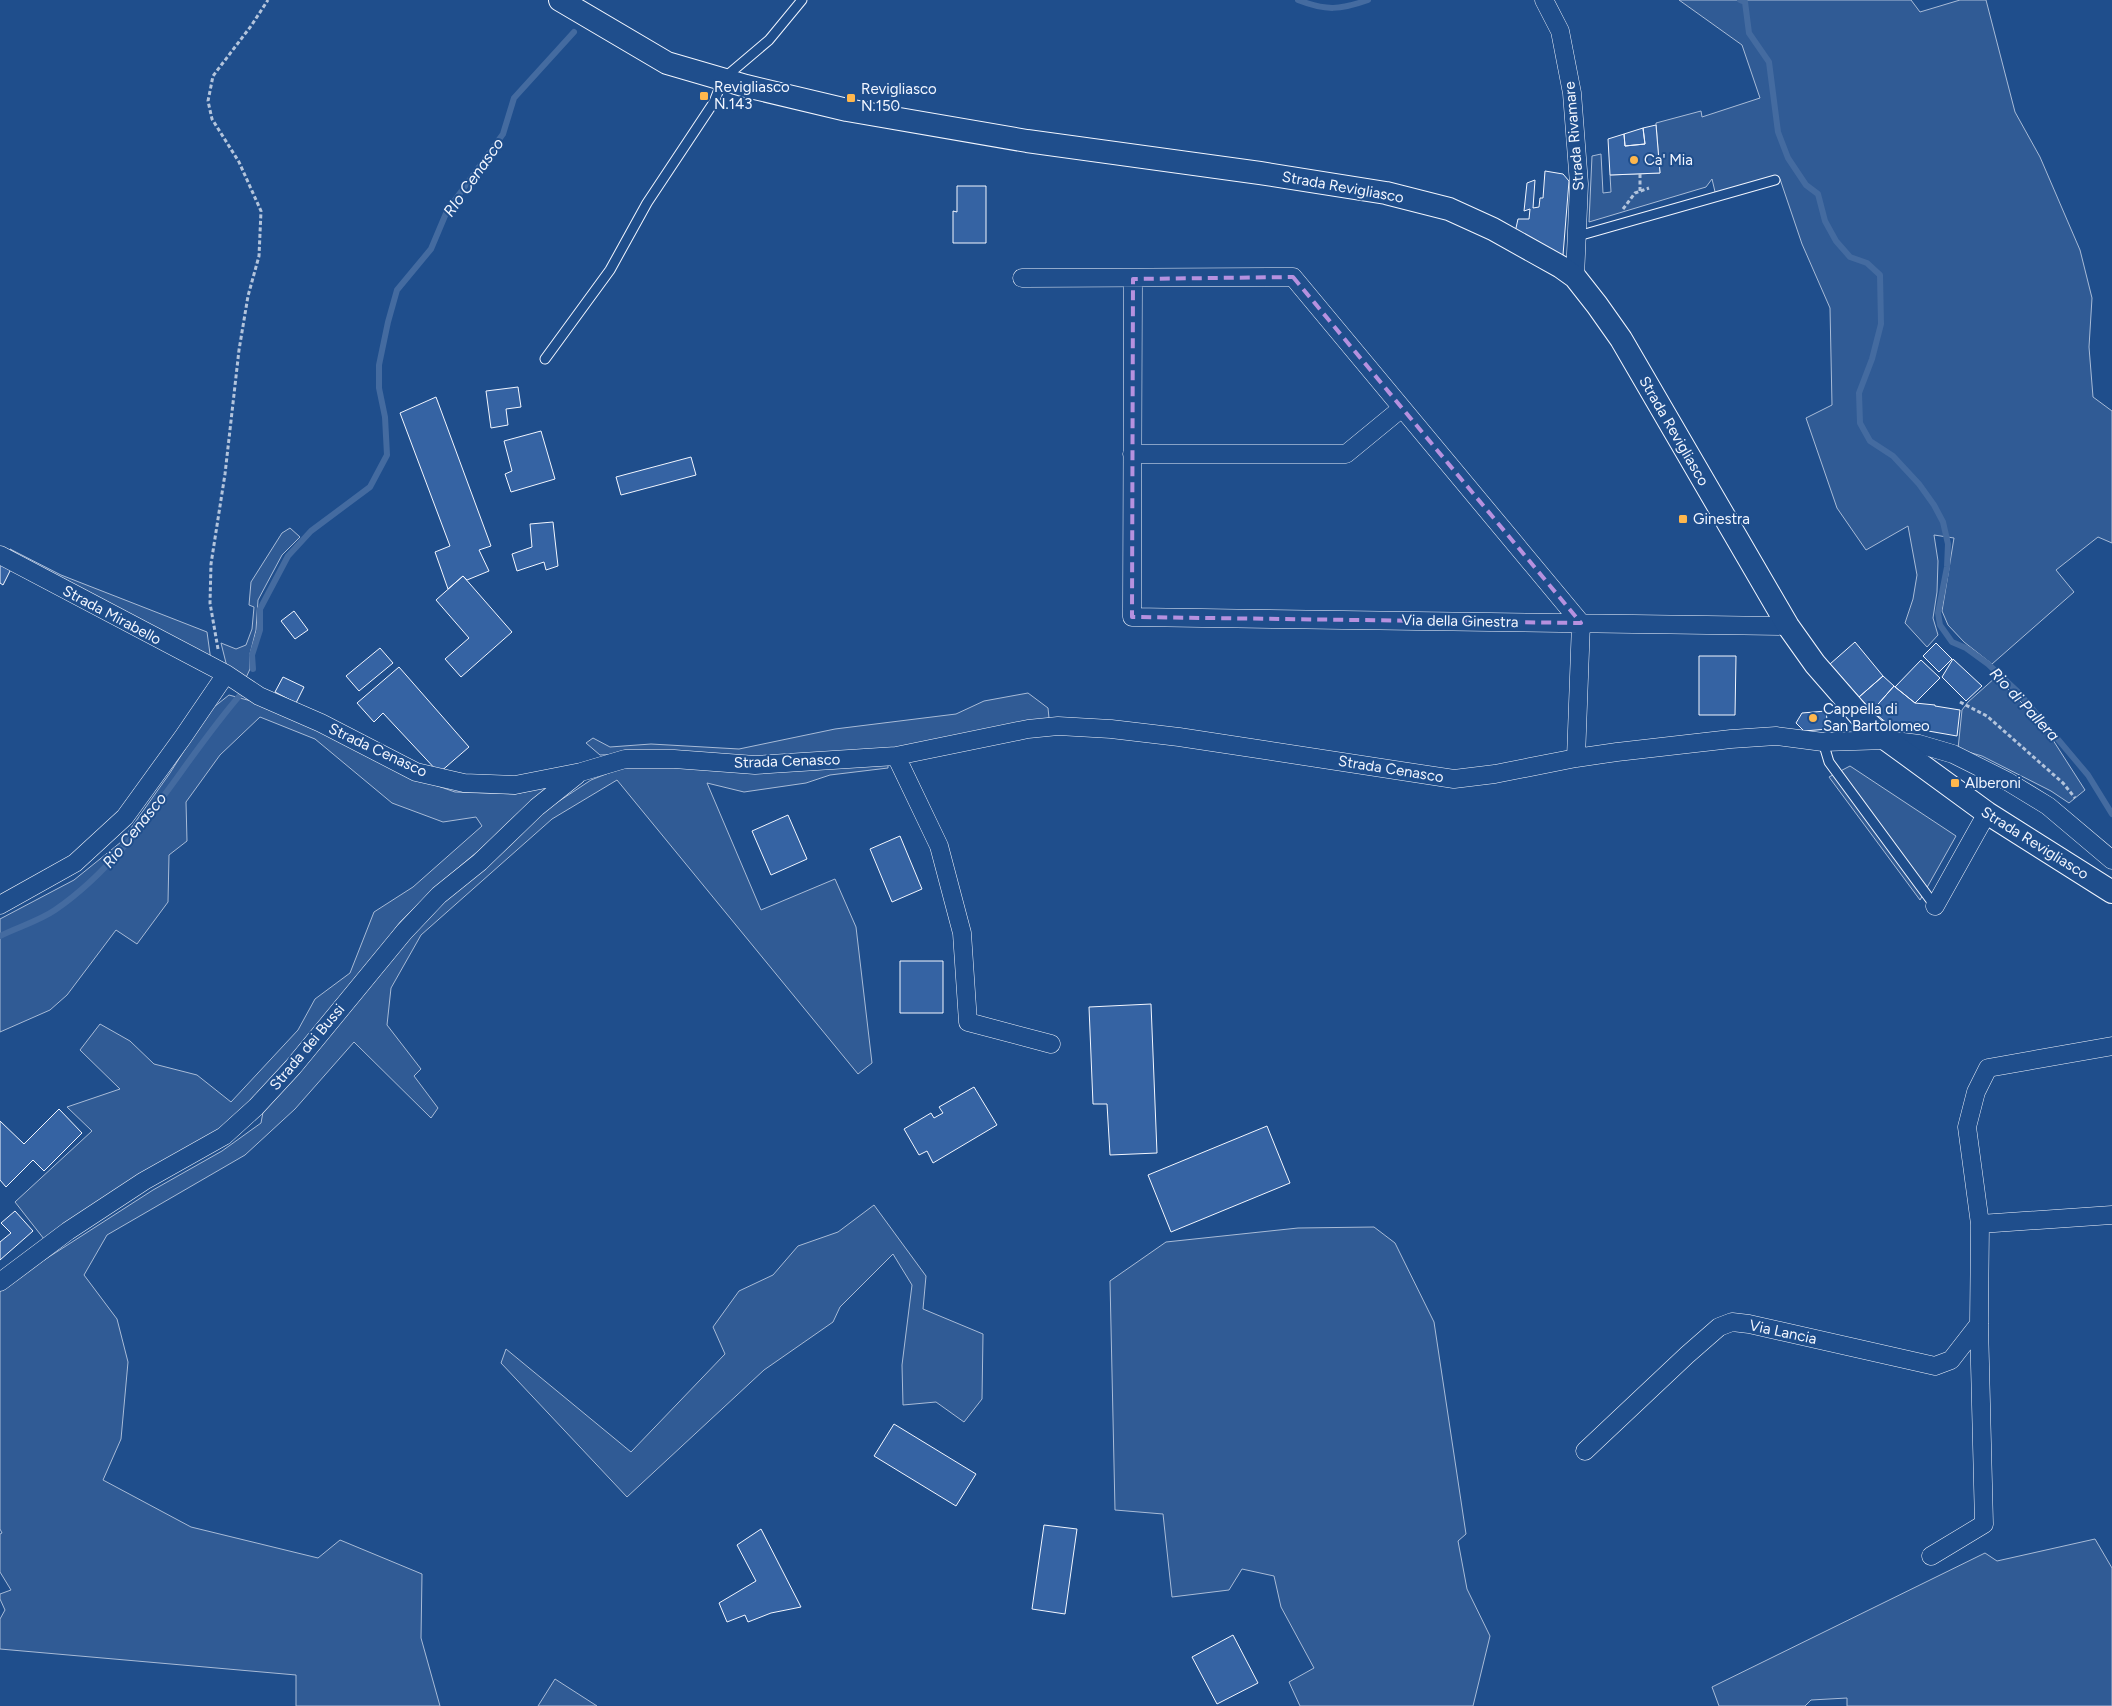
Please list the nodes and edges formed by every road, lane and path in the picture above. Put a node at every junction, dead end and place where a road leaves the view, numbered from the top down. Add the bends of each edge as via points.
1 (268, 0) edge
2 (560, 0) edge
3 (802, 0) edge
4 (1544, 0) edge
5 (722, 79) junction
6 (1640, 174) dead end
7 (1775, 180) dead end
8 (1649, 188) dead end
9 (1640, 191) junction
10 (1622, 214) dead end
11 (1578, 236) junction
12 (1575, 277) junction
13 (1022, 278) dead end
14 (1133, 279) junction
15 (545, 359) dead end
16 (1402, 408) junction
17 (1132, 454) junction
18 (0, 555) edge
19 (1581, 622) junction
20 (1788, 626) junction
21 (226, 674) junction
22 (1960, 702) dead end
23 (1887, 740) junction
24 (1823, 742) junction
25 (896, 756) junction
26 (1576, 758) junction
27 (581, 772) junction
28 (2075, 798) dead end
29 (1987, 813) junction
30 (2112, 860) edge
31 (2112, 892) edge
32 (0, 905) edge
33 (1935, 906) joint
34 (1051, 1044) dead end
35 (2112, 1046) edge
36 (2112, 1214) edge
37 (1980, 1224) junction
38 (0, 1282) edge
39 (1978, 1324) junction
40 (1585, 1451) dead end
41 (1931, 1556) dead end

1 - 21 path via 213,76 208,101 212,119 239,162 261,211 259,256 241,341 212,564 210,603
2 - 5 street, Strada Revigliasco via 667,63
3 - 5 lane via 769,40
4 - 11 street, Strada Rivamare via 1560,32 1572,93 1579,184
5 - 12 street, Strada Revigliasco via 847,110 998,136 1386,193 1449,209 1493,229
5 - 15 lane via 714,102 647,203 610,270
6 - 9 path
7 - 11 lane
8 - 9 path
9 - 10 path via 1623,208
11 - 12 street, Strada Rivamare
12 - 20 street, Strada Revigliasco via 1621,340
13 - 14 street
14 - 16 street via 1293,277
14 - 17 street
16 - 17 street via 1346,454
16 - 19 street
17 - 19 street, Via della Ginestra via 1132,617
18 - 21 street, Strada Mirabello
19 - 20 street, Via della Ginestra
19 - 26 street
20 - 23 street, Strada Revigliasco via 1815,664
21 - 27 street, Strada Cenasco via 260,696 416,772 464,783 515,786
21 - 32 street via 125,817 75,863
22 - 28 path via 1987,716 2063,783
23 - 24 street, Strada Cenasco
23 - 29 street, Strada Revigliasco
23 - 30 street, Strada Revigliasco via 1919,744 1953,754 2007,781 2048,806
24 - 26 street, Strada Cenasco via 1776,736
24 - 33 lane via 1829,762
25 - 26 street, Strada Cenasco via 1028,729 1058,726 1179,737 1454,779
25 - 27 street, Strada Cenasco via 755,765 674,759 625,760
25 - 34 street via 939,846 962,933 968,1022
27 - 38 street, Strada dei Bussi via 439,895 404,932 293,1067 224,1136 144,1181 68,1231
29 - 31 street, Strada Revigliasco
29 - 33 street
35 - 37 street via 1988,1068 1976,1092 1967,1127
36 - 37 street
37 - 39 street
39 - 40 street, Via Lancia via 1950,1360 1935,1366 1732,1322 1719,1327
39 - 41 street via 1984,1524

